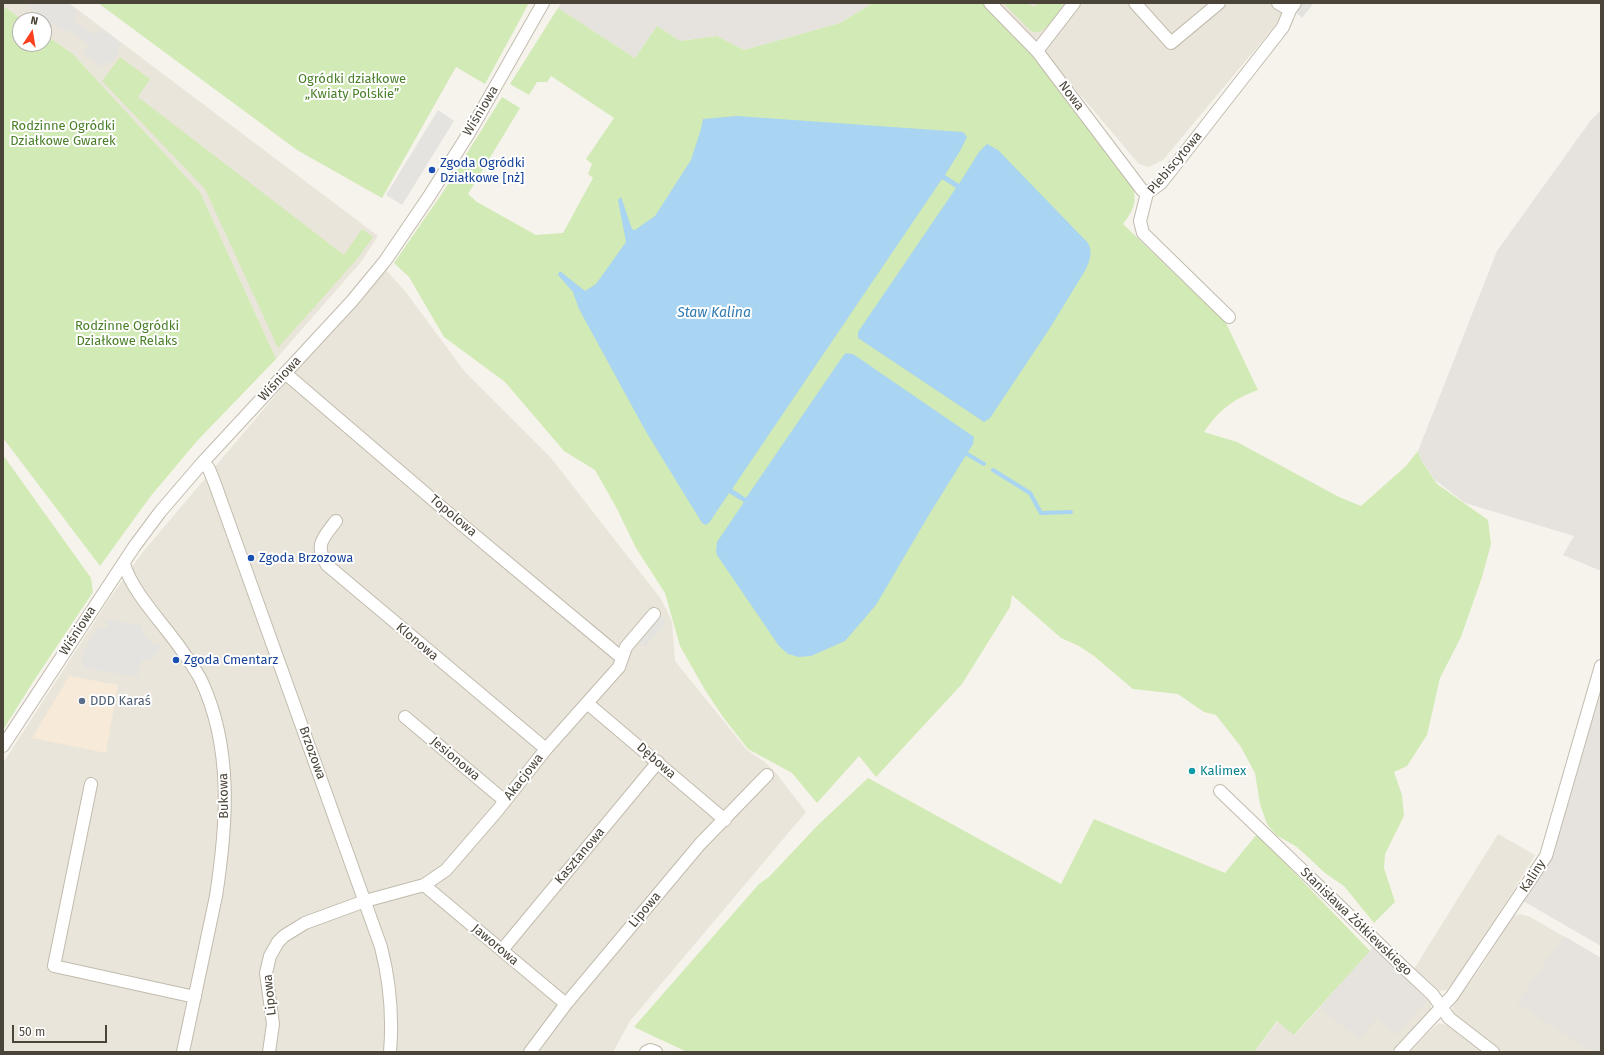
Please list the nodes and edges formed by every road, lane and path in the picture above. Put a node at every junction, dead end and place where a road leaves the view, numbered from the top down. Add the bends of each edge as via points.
1 (543, 3) edge
2 (990, 3) edge
3 (1074, 3) edge
4 (1135, 3) edge
5 (1218, 3) edge
6 (1278, 3) edge
7 (1292, 6) edge
8 (1037, 51) junction
9 (1147, 193) junction
10 (1229, 317) dead end
11 (285, 373) junction
12 (203, 462) junction
13 (336, 521) dead end
14 (124, 564) junction
15 (654, 614) dead end
16 (622, 658) junction
17 (1601, 666) edge
18 (588, 703) junction
19 (405, 717) dead end
20 (3, 746) edge
21 (546, 749) junction
22 (658, 762) junction
23 (767, 775) dead end
24 (91, 784) dead end
25 (1220, 791) dead end
26 (505, 801) junction
27 (725, 820) junction
28 (424, 885) junction
29 (365, 901) junction
30 (502, 950) junction
31 (195, 997) junction
32 (566, 1004) junction
33 (1442, 1007) junction
34 (183, 1052) edge
35 (269, 1052) edge
36 (390, 1052) edge
37 (530, 1052) edge
38 (1400, 1052) edge
39 (1493, 1052) edge

1 - 11 street, Wiśniowa via 469,133 398,243 352,301
2 - 8 street, Nowa
3 - 8 street
4 - 5 street via 1172,43
6 - 7 street
7 - 9 street, Plebiscytowa via 1278,34 1165,178
8 - 9 street, Nowa via 1104,141
9 - 10 street, Plebiscytowa via 1140,220 1143,233
11 - 12 street, Wiśniowa
11 - 16 street, Topolowa
12 - 14 street, Wiśniowa via 160,512
12 - 29 street, Brzozowa via 211,474
13 - 21 street, Klonowa via 321,541 327,565
14 - 20 street, Wiśniowa
14 - 31 street, Bukowa via 132,582 201,680 215,720 223,759 225,809 222,855
15 - 16 street, Akacjowa via 626,647
16 - 18 street, Akacjowa via 619,666
17 - 33 street, Kaliny via 1546,856
18 - 21 street, Akacjowa
18 - 22 street, Dębowa
19 - 26 street, Jesionowa
21 - 26 street, Akacjowa
22 - 27 street, Dębowa
22 - 30 street, Kasztanowa
23 - 27 street, Lipowa
24 - 31 street via 54,966
25 - 33 street, Stanisława Żółkiewskiego via 1433,995
26 - 28 street, Akacjowa via 446,870
27 - 32 street, Lipowa via 700,844
28 - 29 street, Akacjowa
28 - 30 street, Jaworowa
29 - 35 street, Lipowa via 304,923 284,936 272,950 266,973 272,1024
29 - 36 street, Brzozowa via 381,947 388,980 391,1003
30 - 32 street, Jaworowa
31 - 34 street, Bukowa
32 - 37 street, Lipowa
33 - 38 street, Kaliny
33 - 39 street, Stanisława Żółkiewskiego via 1449,1018

